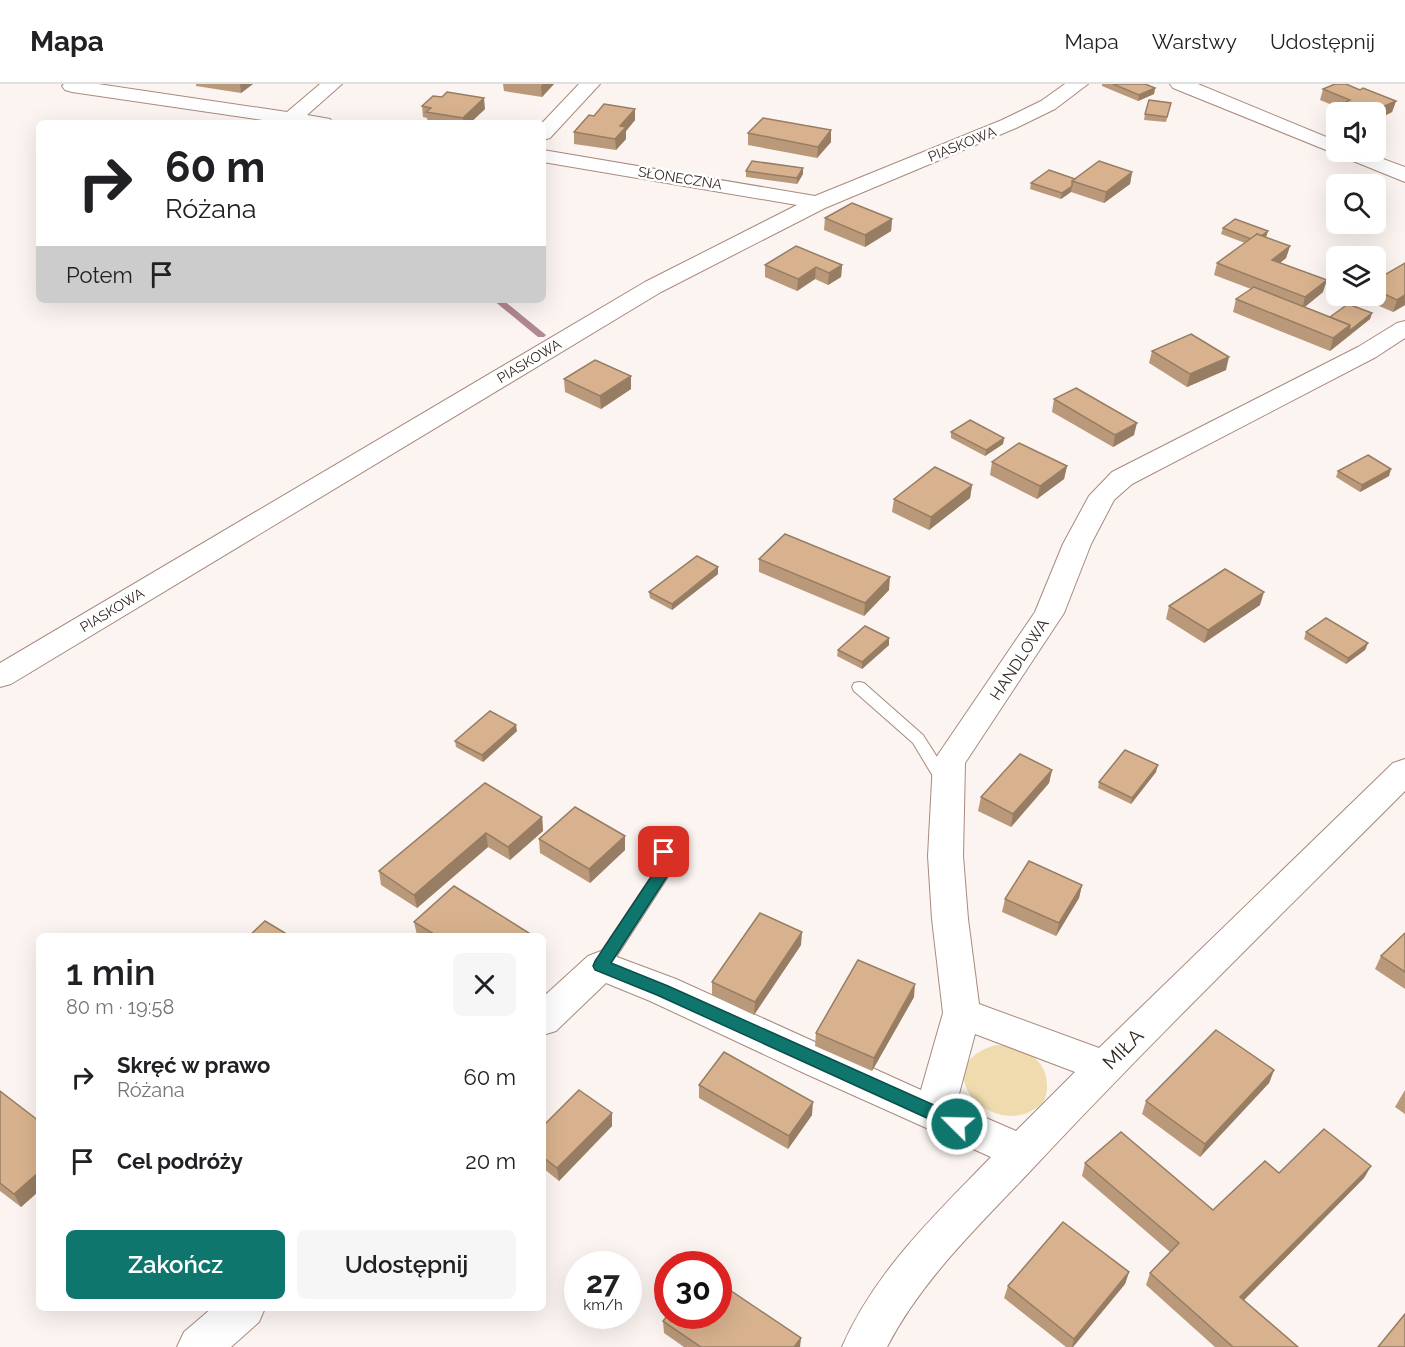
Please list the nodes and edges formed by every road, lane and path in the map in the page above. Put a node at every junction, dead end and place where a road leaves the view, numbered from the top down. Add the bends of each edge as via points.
1 (332, 84) edge
2 (590, 84) edge
3 (1078, 84) edge
4 (1180, 84) edge
5 (72, 86) dead end
6 (291, 118) junction
7 (304, 120) edge
8 (546, 131) edge
9 (1326, 144) edge
10 (546, 156) edge
11 (1372, 162) edge
12 (1405, 175) edge
13 (817, 204) junction
14 (1405, 328) edge
15 (0, 677) edge
16 (859, 687) dead end
17 (1405, 771) edge
18 (946, 784) junction
19 (657, 837) dead end
20 (601, 966) junction
21 (962, 1013) junction
22 (546, 1017) edge
23 (1106, 1067) junction
24 (934, 1114) junction
25 (1023, 1152) junction
26 (241, 1311) edge
27 (200, 1347) edge
28 (864, 1347) edge

1 - 6 street
2 - 8 street
3 - 13 street, PIASKOWA via 1048,105 1009,124
4 - 9 street
5 - 6 street
6 - 7 street
10 - 13 street, SŁONECZNA via 792,196
11 - 12 street
13 - 15 street, PIASKOWA via 653,286
14 - 18 street, HANDLOWA via 1367,352 1122,478 1103,496 1077,544 1049,613 949,762
16 - 18 lane via 918,740
17 - 23 street, MIŁA
18 - 21 street, HANDLOWA via 948,909
19 - 20 lane via 664,852 665,869
20 - 22 street
20 - 24 street via 663,990
21 - 23 street
21 - 24 street
23 - 25 street, MIŁA
24 - 25 street
25 - 28 street, MIŁA via 919,1263 874,1326
26 - 27 street

